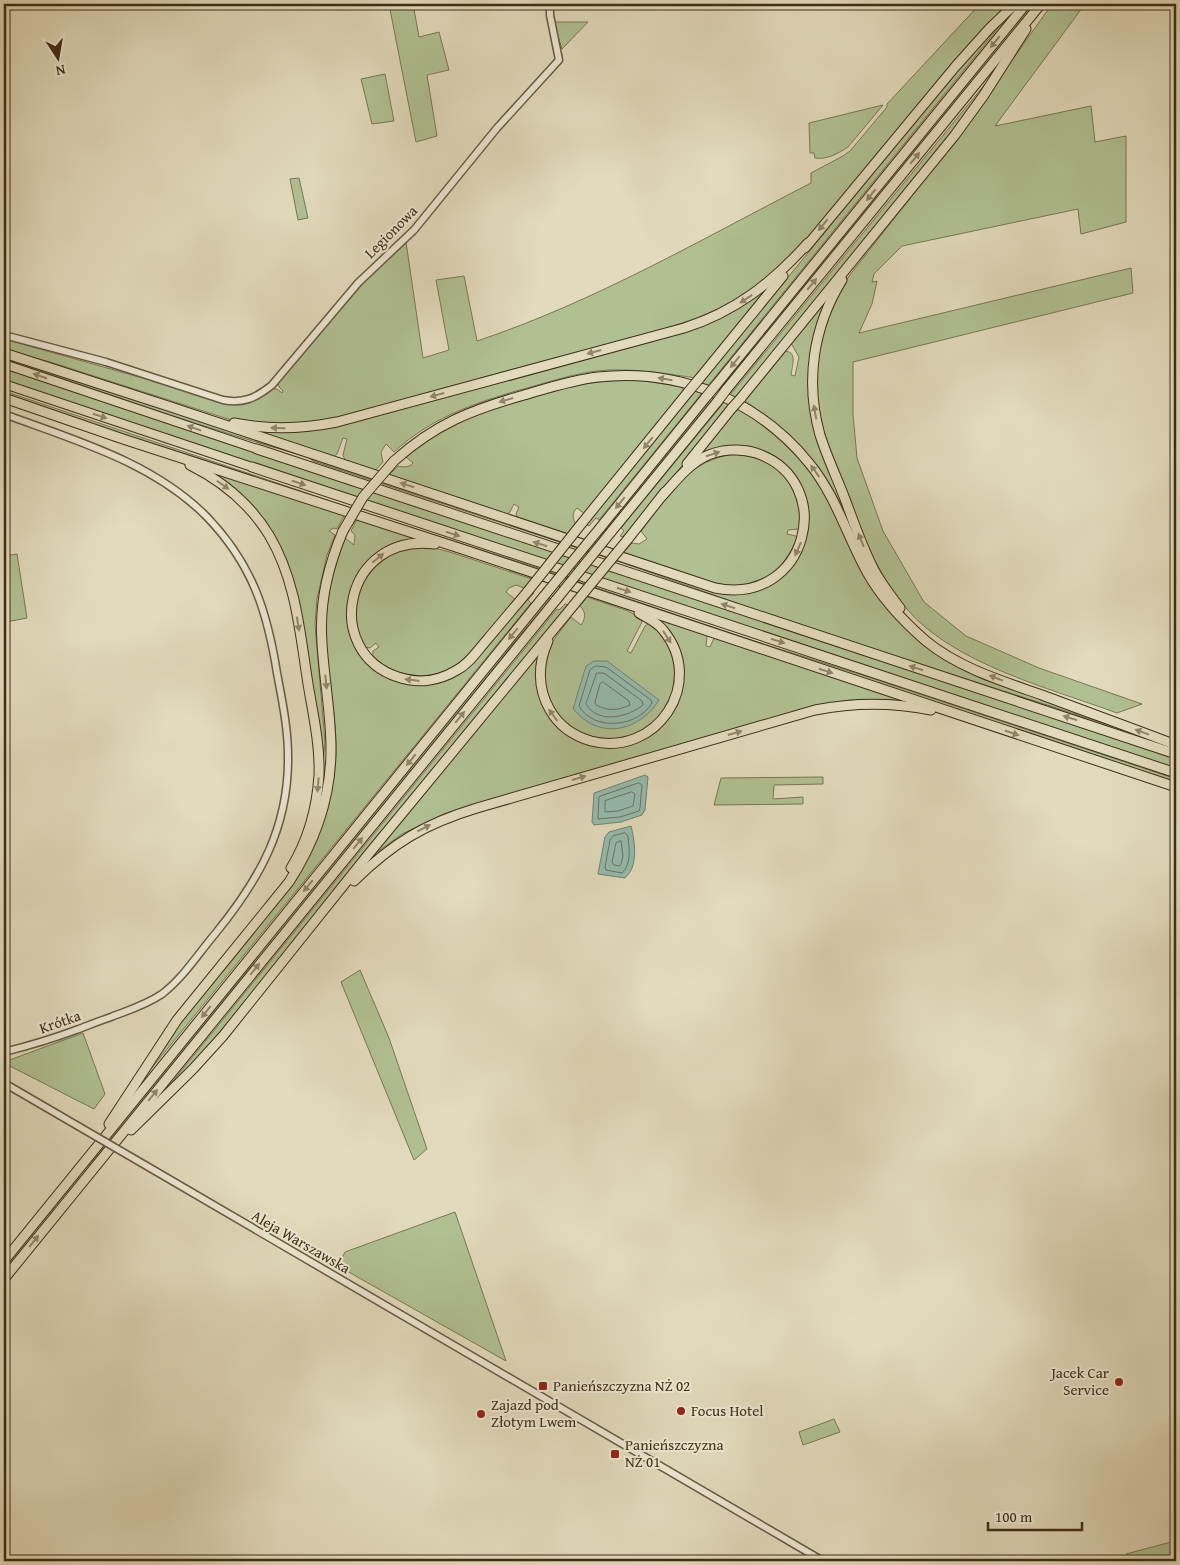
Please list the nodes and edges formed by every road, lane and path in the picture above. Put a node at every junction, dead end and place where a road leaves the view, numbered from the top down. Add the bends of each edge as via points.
1 (550, 4) edge
2 (1015, 4) edge
3 (1026, 4) edge
4 (1041, 4) edge
5 (808, 243) junction
6 (862, 248) junction
7 (4, 335) edge
8 (4, 353) edge
9 (4, 364) edge
10 (4, 384) edge
11 (4, 398) edge
12 (4, 414) edge
13 (202, 417) junction
14 (257, 449) joint
15 (166, 453) junction
16 (252, 467) joint
17 (662, 496) junction
18 (462, 549) junction
19 (614, 600) junction
20 (558, 625) junction
21 (925, 639) junction
22 (966, 718) junction
23 (1176, 745) edge
24 (1176, 754) edge
25 (1176, 773) edge
26 (1176, 787) edge
27 (332, 902) junction
28 (269, 908) junction
29 (4, 1052) edge
30 (4, 1083) edge
31 (100, 1160) junction
32 (85, 1161) junction
33 (4, 1261) edge
34 (4, 1279) edge
35 (823, 1561) edge

1 - 7 street, Legionowa via 559,60 491,135 414,230 358,283 272,386 253,399 229,402 106,362
2 -> 5 highway via 961,60
3 -> 32 highway, bridge
4 - 6 highway via 972,112
31 -> 4 highway, bridge
5 -> 13 highway via 778,275 749,297 707,320 669,332 326,424 270,428
5 -> 18 highway, bridge via 471,658 458,670 440,678 419,681 379,668 363,652 352,621 354,594 365,571 376,558 405,544 428,543
6 - 17 highway, bridge
21 -> 6 highway via 874,569 824,445 815,411 813,370 819,332 834,294
8 - 13 highway
14 -> 9 main road
10 -> 16 main road
11 - 15 highway
12 - 29 street, Krótka via 130,463 191,503 228,542 247,571 264,611 272,641 288,757 284,808 273,844 260,871 242,900 181,975 148,1003
17 -> 13 highway via 704,457 726,451 754,452 780,467 796,487 804,518 801,542 789,564 770,581 750,589 726,590
24 -> 14 highway
15 - 18 highway
15 -> 28 highway via 220,482 241,500 262,523 272,540 292,589 315,727 319,775 315,808 308,830
16 -> 25 highway
17 - 20 highway, bridge
18 - 19 highway
19 -> 20 highway via 647,617 662,629 678,660 679,684 670,708 653,729 635,739 608,744 584,739 571,733 554,717 544,698 540,676 543,652
19 -> 22 highway
20 - 27 highway
23 -> 21 highway via 979,672 947,656
21 -> 28 highway, bridge via 895,611 875,585 829,492 803,456 780,432 729,399 679,381 614,376 578,380 464,414 422,438 394,461 363,496 343,531 329,573 322,616 331,741 327,792 307,851
22 -> 26 highway
27 -> 22 highway via 386,851 444,818 771,722 859,703 900,705
27 - 31 highway via 193,1069
28 - 32 highway via 177,1020
30 - 35 street, Aleja Warszawska, bridge
34 -> 31 highway
32 - 33 highway

